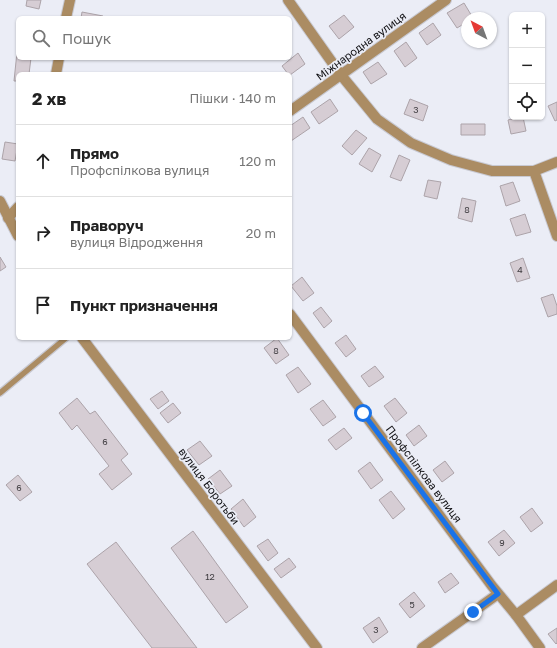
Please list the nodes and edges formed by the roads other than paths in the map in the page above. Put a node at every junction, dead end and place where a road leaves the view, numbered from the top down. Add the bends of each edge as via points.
1 (70, 0) edge
2 (288, 0) edge
3 (446, 0) edge
4 (66, 16) edge
5 (59, 60) edge
6 (56, 72) edge
7 (341, 75) junction
8 (292, 110) edge
9 (557, 162) edge
10 (534, 171) junction
11 (0, 201) edge
12 (16, 209) edge
13 (8, 218) junction
14 (16, 232) edge
15 (557, 236) edge
16 (292, 317) edge
17 (64, 340) edge
18 (84, 340) edge
19 (0, 393) edge
20 (557, 585) edge
21 (498, 594) junction
22 (516, 615) junction
23 (317, 648) edge
24 (422, 648) edge
25 (540, 648) edge

1 - 4 street
2 - 7 street
3 - 7 street, Міжнародна вулиця
5 - 6 street
7 - 8 street, Міжнародна вулиця
7 - 10 street via 377,119 411,143 450,160 492,171
9 - 10 street
10 - 15 street
11 - 13 street
12 - 13 street
13 - 14 street
16 - 21 street, Профспілкова вулиця
17 - 19 lane
18 - 23 street, вулиця Боротьби
20 - 22 street
21 - 22 street, Профспілкова вулиця
21 - 24 street
22 - 25 street, Профспілкова вулиця

